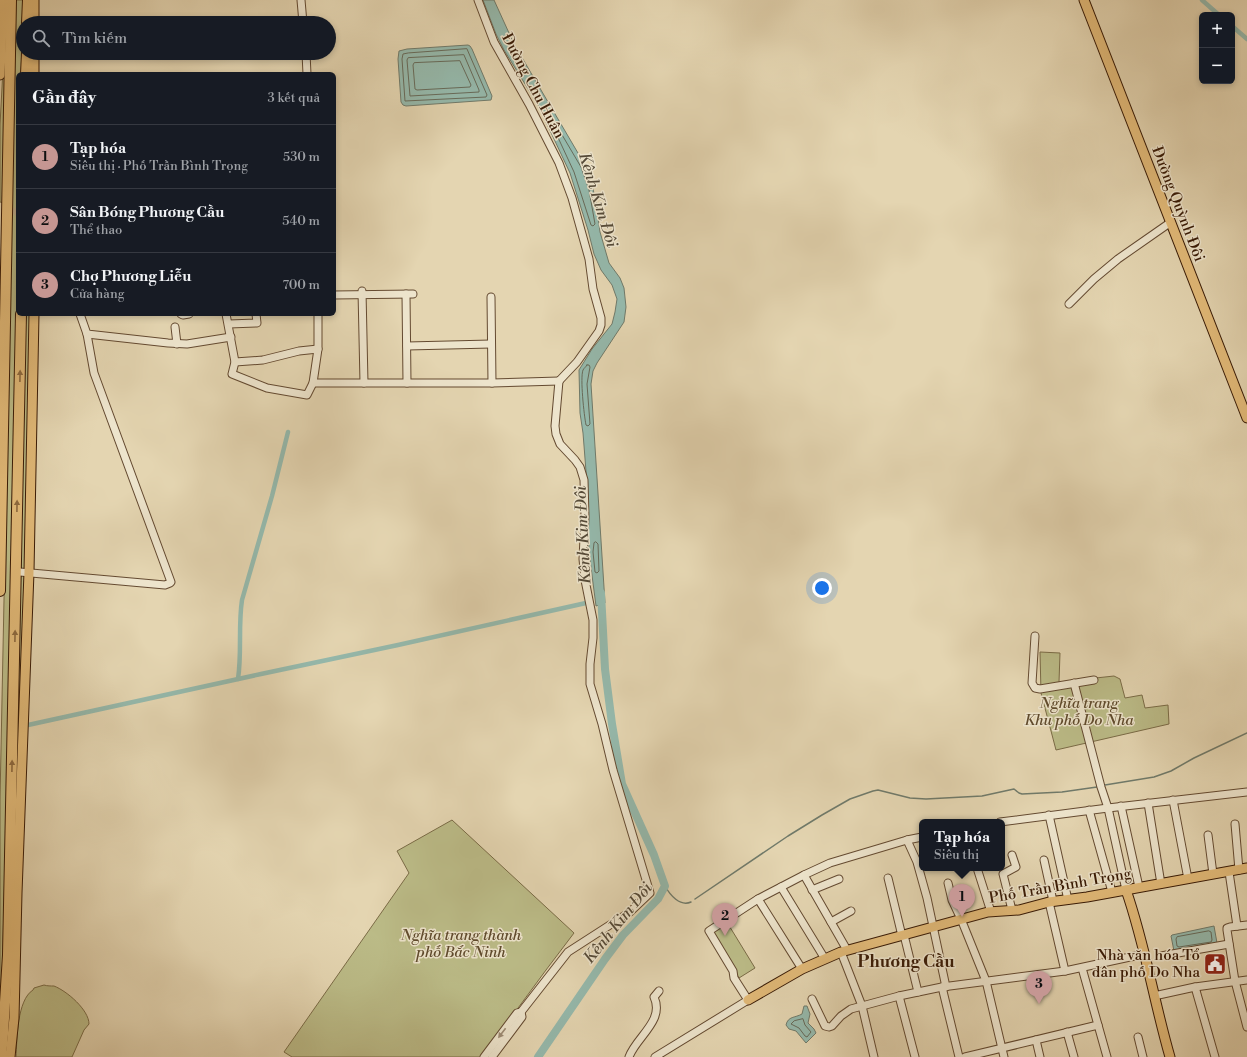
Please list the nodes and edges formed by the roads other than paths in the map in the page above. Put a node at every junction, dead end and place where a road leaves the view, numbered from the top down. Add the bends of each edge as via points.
1 (3, 0) edge
2 (11, 0) edge
3 (28, 0) edge
4 (34, 0) edge
5 (301, 0) edge
6 (478, 0) edge
7 (1084, 0) edge
8 (27, 16) edge
9 (34, 16) edge
10 (302, 16) edge
11 (27, 60) edge
12 (34, 60) edge
13 (306, 60) edge
14 (26, 72) edge
15 (34, 72) edge
16 (307, 72) edge
17 (0, 75) edge
18 (1171, 222) junction
19 (362, 293) junction
20 (336, 295) edge
21 (491, 297) dead end
22 (1070, 304) dead end
23 (21, 316) edge
24 (34, 316) edge
25 (81, 316) edge
26 (227, 316) edge
27 (256, 316) edge
28 (318, 316) edge
29 (229, 324) junction
30 (175, 327) dead end
31 (87, 334) junction
32 (231, 337) junction
33 (177, 344) junction
34 (491, 344) junction
35 (407, 346) junction
36 (318, 349) junction
37 (236, 362) junction
38 (559, 381) junction
39 (313, 383) junction
40 (364, 383) junction
41 (407, 383) junction
42 (492, 383) junction
43 (1247, 418) edge
44 (24, 572) junction
45 (0, 591) edge
46 (1035, 636) dead end
47 (1094, 680) dead end
48 (1074, 683) junction
49 (1247, 792) edge
50 (1173, 800) junction
51 (1148, 803) junction
52 (1121, 806) junction
53 (1108, 808) junction
54 (1089, 810) junction
55 (1049, 816) junction
56 (1005, 821) edge
57 (1235, 824) dead end
58 (1208, 835) dead end
59 (919, 838) edge
60 (907, 840) junction
61 (1012, 855) dead end
62 (1044, 860) dead end
63 (919, 869) edge
64 (1245, 870) edge
65 (920, 871) edge
66 (978, 871) edge
67 (1229, 872) junction
68 (1212, 874) junction
69 (804, 875) junction
70 (888, 878) dead end
71 (839, 879) dead end
72 (1188, 879) junction
73 (948, 883) dead end
74 (1161, 884) junction
75 (781, 887) junction
76 (1139, 887) junction
77 (812, 890) junction
78 (1126, 890) junction
79 (1112, 892) junction
80 (758, 899) junction
81 (1068, 900) junction
82 (1051, 902) junction
83 (1012, 910) junction
84 (851, 911) dead end
85 (991, 912) junction
86 (961, 919) junction
87 (831, 922) junction
88 (1247, 925) edge
89 (1237, 926) junction
90 (934, 927) junction
91 (903, 935) junction
92 (1229, 944) junction
93 (844, 951) junction
94 (1144, 954) junction
95 (1161, 956) dead end
96 (825, 959) junction
97 (1082, 968) junction
98 (802, 969) junction
99 (1065, 971) junction
100 (1247, 980) edge
101 (986, 981) junction
102 (1235, 981) junction
103 (944, 987) junction
104 (1195, 987) junction
105 (659, 991) dead end
106 (918, 992) junction
107 (899, 996) junction
108 (1154, 996) junction
109 (748, 1000) junction
110 (812, 1000) dead end
111 (862, 1006) junction
112 (521, 1012) junction
113 (1098, 1025) junction
114 (1247, 1027) edge
115 (1067, 1032) junction
116 (1138, 1038) dead end
117 (1036, 1040) junction
118 (1002, 1048) junction
119 (1, 1057) edge
120 (10, 1057) edge
121 (484, 1057) edge
122 (492, 1057) edge
123 (629, 1057) edge
124 (655, 1057) edge
125 (874, 1057) edge
126 (915, 1057) edge
127 (959, 1057) edge
128 (965, 1057) edge
129 (1004, 1057) edge
130 (1040, 1057) edge
131 (1074, 1057) edge
132 (1107, 1057) edge
133 (1143, 1057) edge
134 (1170, 1057) edge
135 (1215, 1057) edge

1 - 17 main road
2 - 45 highway
3 - 8 highway
4 - 9 main road
5 - 10 street
6 - 38 street, Đường Chu Huân via 494,42 559,163 589,259 601,325 577,362
7 - 18 main road, Đường Quỳnh Đôi
11 - 14 highway
12 - 15 main road
13 - 16 street
18 - 22 street via 1118,259
18 - 43 main road, Đường Quỳnh Đôi
19 - 20 street
19 - 35 street via 410,294
19 - 40 street
21 - 34 street
119 -> 23 highway via 8,955
24 - 44 main road
25 - 31 street
26 - 29 street
27 - 29 street via 257,323
28 - 36 street
29 - 32 street
30 - 33 street
31 - 33 street
31 - 44 street via 94,373 171,582 164,585
32 - 33 street
32 - 37 street
34 - 35 street
34 - 42 street
35 - 41 street
36 - 37 street via 263,360
36 - 39 street
37 - 39 street via 232,374 267,388 307,395
38 - 42 street
38 - 112 street via 556,434 560,444 576,460 584,480 583,559 593,620 590,684 650,893 630,912 568,952
39 - 40 street
40 - 41 street
41 - 42 street
44 - 120 main road via 14,1018
46 - 48 street via 1032,683 1034,688
47 - 48 street
48 - 53 street
49 - 50 street
50 - 51 street
50 - 72 street
51 - 52 street
51 - 74 street
52 - 53 street
52 - 76 street
53 - 54 street
53 - 78 street
54 - 55 street
54 - 79 street
55 - 56 street
55 - 81 street
57 - 64 street
58 - 68 street
59 - 60 street
60 - 63 street
60 - 69 street via 830,863
61 - 83 street via 1016,867 1003,874
62 - 82 street
64 - 67 main road, Phố Trần Bình Trọng
65 - 90 street
66 - 85 street
67 - 68 main road, Phố Trần Bình Trọng
67 - 89 street
68 - 72 main road, Phố Trần Bình Trọng
69 - 75 street
69 - 77 street
70 - 91 street
71 - 77 street
72 - 74 main road, Phố Trần Bình Trọng
73 - 86 street via 952,900
74 - 76 main road, Phố Trần Bình Trọng
75 - 80 street
75 - 96 street
76 - 78 main road, Phố Trần Bình Trọng
77 - 87 street
78 - 79 main road, Phố Trần Bình Trọng
78 - 94 main road
79 - 81 main road, Phố Trần Bình Trọng
80 - 98 street
80 - 109 street via 709,930
81 - 82 main road, Phố Trần Bình Trọng
82 - 83 main road, Phố Trần Bình Trọng
82 - 99 street
83 - 85 main road, Phố Trần Bình Trọng
84 - 87 street
85 - 86 main road, Phố Trần Bình Trọng
86 - 90 main road, Phố Trần Bình Trọng
86 - 101 street
87 - 93 street
88 - 89 street
89 - 92 street via 1227,928
90 - 91 main road, Phố Trần Bình Trọng
90 - 103 street
91 - 93 main road, Phố Trần Bình Trọng
91 - 106 street
92 - 95 street
92 - 102 street
93 - 96 main road, Phố Trần Bình Trọng
93 - 111 street
94 - 97 street
94 - 108 main road
96 - 98 main road, Phố Trần Bình Trọng
97 - 99 street
97 - 113 street
98 - 109 main road, Phố Trần Bình Trọng
99 - 101 street
100 - 102 street
101 - 103 street
101 - 118 street
102 - 104 street
102 - 114 street
103 - 106 street
103 - 127 street
104 - 108 street
104 - 135 street
105 - 123 street via 654,997 657,1003 655,1020 636,1043
106 - 107 street
107 - 111 street
107 - 126 street
108 - 134 main road
109 - 124 street
110 - 111 street via 825,1026 828,1027 851,1009
111 - 125 street
112 -> 121 street via 516,1013
112 - 122 street via 522,1017
113 - 115 street
113 - 132 street
115 - 117 street
115 - 131 street
116 - 133 street
117 - 118 street
117 - 130 street
118 - 128 street
118 - 129 street

